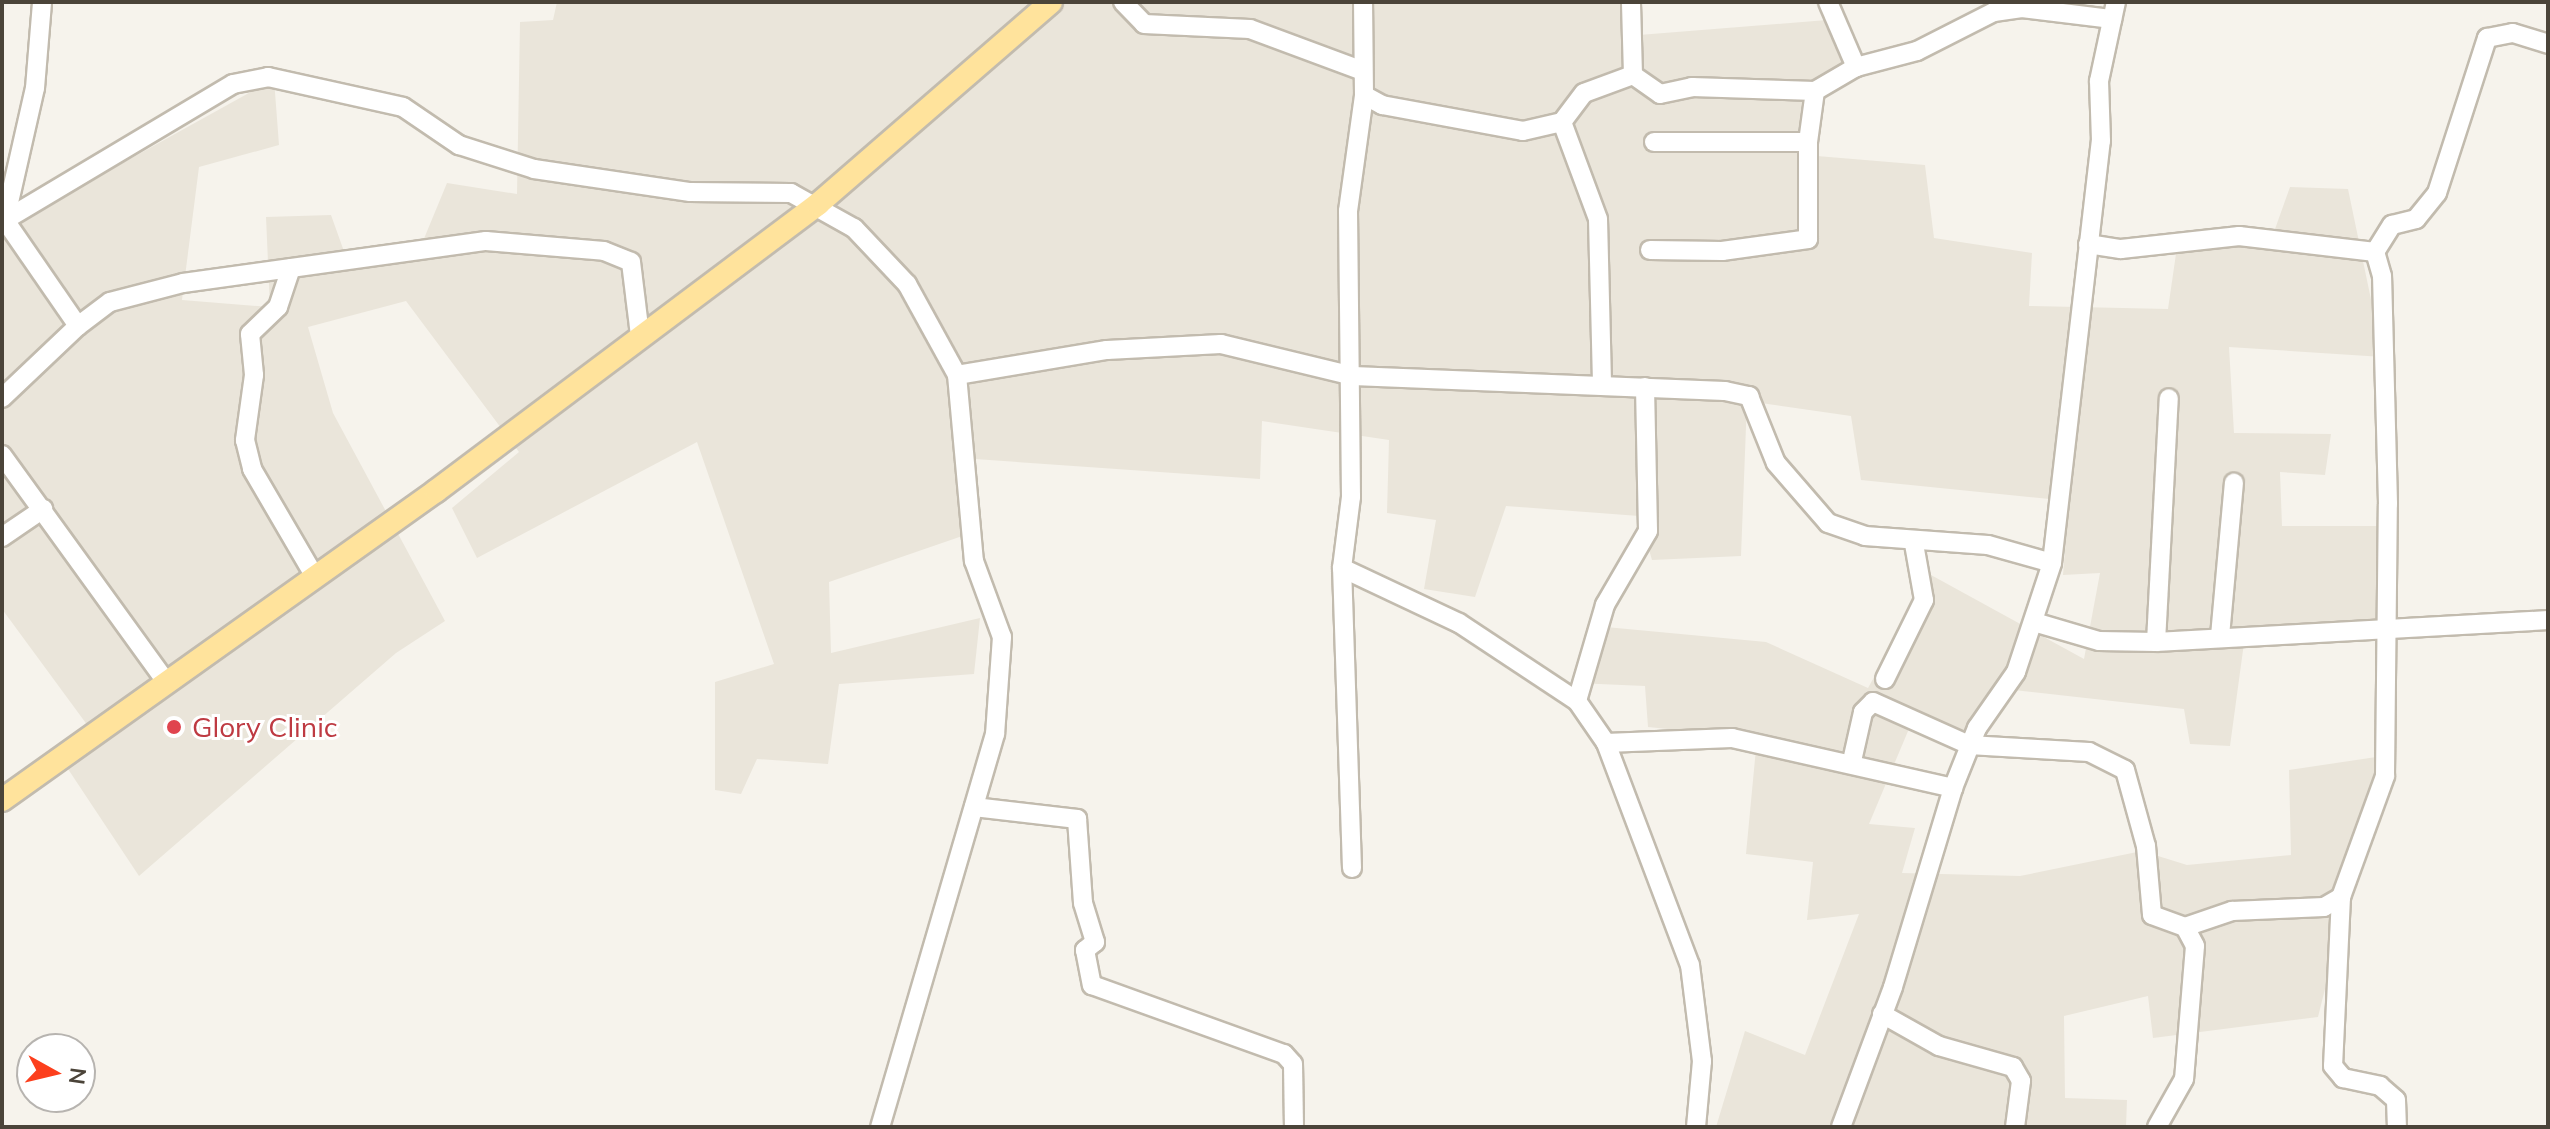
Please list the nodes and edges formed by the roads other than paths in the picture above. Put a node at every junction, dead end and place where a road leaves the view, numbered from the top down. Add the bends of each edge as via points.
1 (42, 2) edge
2 (1051, 2) edge
3 (1123, 2) edge
4 (1363, 2) edge
5 (1631, 2) edge
6 (1828, 2) edge
7 (2114, 10) edge
8 (2548, 44) edge
9 (1856, 67) junction
10 (1360, 70) junction
11 (1633, 75) junction
12 (1815, 91) junction
13 (1364, 95) junction
14 (1562, 122) junction
15 (1654, 142) dead end
16 (1808, 142) junction
17 (818, 204) junction
18 (5, 220) junction
19 (2088, 244) junction
20 (1650, 250) dead end
21 (2375, 252) junction
22 (291, 268) junction
23 (78, 326) junction
24 (640, 335) junction
25 (957, 375) junction
26 (1353, 376) junction
27 (1602, 385) junction
28 (1645, 387) junction
29 (2, 398) edge
30 (2169, 398) dead end
31 (2, 455) edge
32 (2234, 483) dead end
33 (43, 509) junction
34 (2, 537) edge
35 (1914, 544) junction
36 (2052, 563) junction
37 (1342, 568) junction
38 (315, 577) junction
39 (2548, 620) edge
40 (2034, 622) junction
41 (2390, 626) junction
42 (2220, 636) junction
43 (2156, 642) junction
44 (1885, 679) dead end
45 (165, 680) junction
46 (1577, 701) junction
47 (1606, 743) junction
48 (1969, 745) junction
49 (1852, 761) junction
50 (1953, 788) junction
51 (2, 800) edge
52 (974, 807) junction
53 (1352, 868) dead end
54 (2341, 897) junction
55 (2185, 927) junction
56 (1882, 1014) junction
57 (880, 1127) edge
58 (1294, 1127) edge
59 (1696, 1127) edge
60 (1841, 1127) edge
61 (2015, 1127) edge
62 (2157, 1127) edge
63 (2397, 1127) edge

1 - 18 street via 35,88
2 - 17 main road
3 - 10 street via 1144,24 1250,29
4 - 10 street
5 - 11 street
6 - 9 street
7 - 9 street via 1994,12 1917,51
7 - 19 street via 2099,81
8 - 21 street via 2513,33 2487,38 2437,193 2416,219 2392,225
9 - 12 street
10 - 13 street
11 - 12 street via 1660,94 1692,87
11 - 14 street via 1584,93
12 - 16 street
13 - 14 street via 1382,105 1523,131
13 - 26 street via 1348,211
14 - 27 street via 1598,219
15 - 16 street
16 - 20 street via 1808,239 1722,251
17 - 18 street via 791,193 690,192 534,169 459,145 403,107 268,77 233,84
17 - 24 main road
17 - 25 street via 854,228 907,284
18 - 23 street
19 - 21 street via 2121,249 2239,236
19 - 36 street
21 - 41 street via 2382,276
22 - 23 street via 183,283 110,302
22 - 24 street via 486,241 604,251 631,262
22 - 38 street via 278,307 250,334 254,375 245,448
23 - 29 street
24 - 38 main road
25 - 26 street via 1107,350 1221,344
25 - 52 street via 974,561 1002,637 995,734
26 - 27 street
26 - 37 street
27 - 28 street
28 - 35 street via 1749,396 1776,463 1828,523
28 - 46 street via 1648,531 1605,605
30 - 43 street
31 - 33 street
32 - 42 street
33 - 34 street
33 - 45 street
35 - 36 street via 1988,545
35 - 44 street via 1924,600
36 - 40 street
37 - 46 street via 1459,623
37 - 53 street
38 - 45 main road
39 - 41 street
40 - 43 street via 2099,641
40 - 48 street via 2016,672
41 - 42 street
41 - 54 street via 2385,776
42 - 43 street
45 - 51 main road
46 - 47 street
47 - 49 street via 1732,738
47 - 59 street via 1690,965 1702,1061
48 - 49 street via 1873,702 1863,712
48 - 50 street
48 - 55 street via 2089,752 2118,761 2146,846 2152,915
49 - 50 street
50 - 56 street
52 - 57 street
52 - 58 street via 1077,819 1083,903 1095,942 1085,950 1092,985 1284,1054 1293,1064
54 - 55 street via 2324,907 2232,911
54 - 63 street via 2333,1066 2343,1078 2380,1086 2396,1100
55 - 62 street via 2195,946 2184,1079
56 - 60 street
56 - 61 street via 1939,1046 2013,1067 2021,1081

